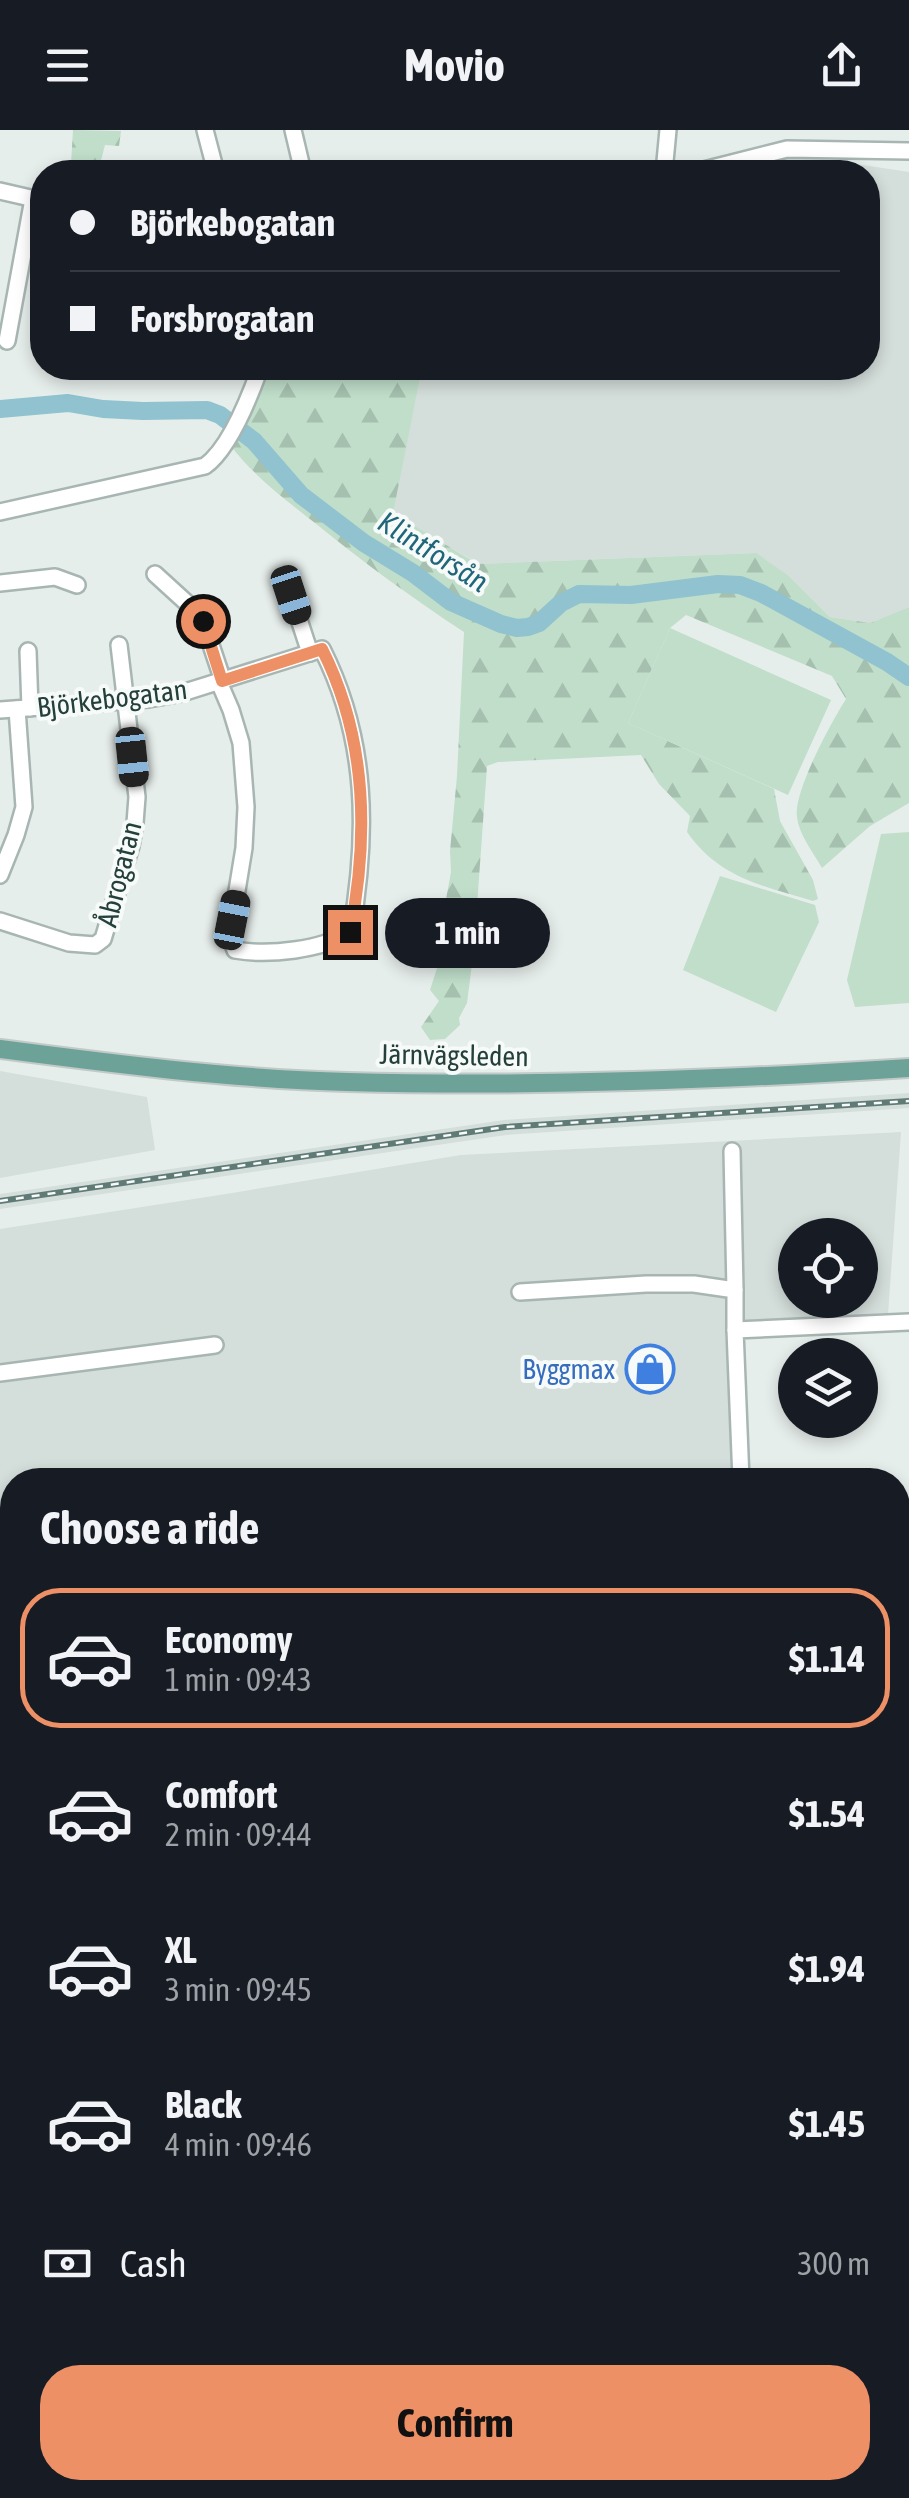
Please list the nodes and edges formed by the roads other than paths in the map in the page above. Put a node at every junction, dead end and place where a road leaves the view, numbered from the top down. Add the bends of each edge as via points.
1 (205, 130) edge
2 (293, 130) edge
3 (668, 130) edge
4 (909, 151) edge
5 (213, 160) edge
6 (300, 160) edge
7 (665, 160) edge
8 (743, 160) edge
9 (0, 191) edge
10 (30, 198) edge
11 (30, 236) edge
12 (7, 341) dead end
13 (256, 380) edge
14 (0, 512) edge
15 (155, 574) dead end
16 (0, 584) edge
17 (77, 585) dead end
18 (291, 595) dead end
19 (119, 645) dead end
20 (28, 651) dead end
21 (316, 651) junction
22 (221, 682) junction
23 (126, 701) junction
24 (24, 709) junction
25 (0, 710) edge
26 (0, 876) edge
27 (0, 921) edge
28 (0, 1049) edge
29 (909, 1068) edge
30 (732, 1151) dead end
31 (735, 1290) junction
32 (520, 1292) dead end
33 (909, 1322) edge
34 (735, 1330) junction
35 (215, 1345) dead end
36 (0, 1373) edge
37 (741, 1468) edge

1 - 5 street
2 - 6 street
3 - 7 street
4 - 8 street via 787,149
9 - 10 street
11 - 12 street
13 - 14 street via 205,466
15 - 22 street, Björkebogatan via 203,621
16 - 17 street via 54,576
18 - 21 street
19 - 23 street
20 - 24 street
21 - 22 street, Björkebogatan
21 - 22 street via 349,720 363,808 354,912 350,932 340,938 258,954 235,950 232,920 246,807 241,743
22 - 23 street, Björkebogatan
23 - 24 street, Björkebogatan
23 - 27 street, Åbrogatan via 135,823 103,940 69,943
24 - 25 street, Björkebogatan
24 - 26 street via 24,807
28 - 29 main road, Järnvägsleden via 188,1072 348,1082 627,1082
30 - 31 street
31 - 32 street via 646,1284
31 - 34 street
33 - 34 street
34 - 37 street
35 - 36 street

